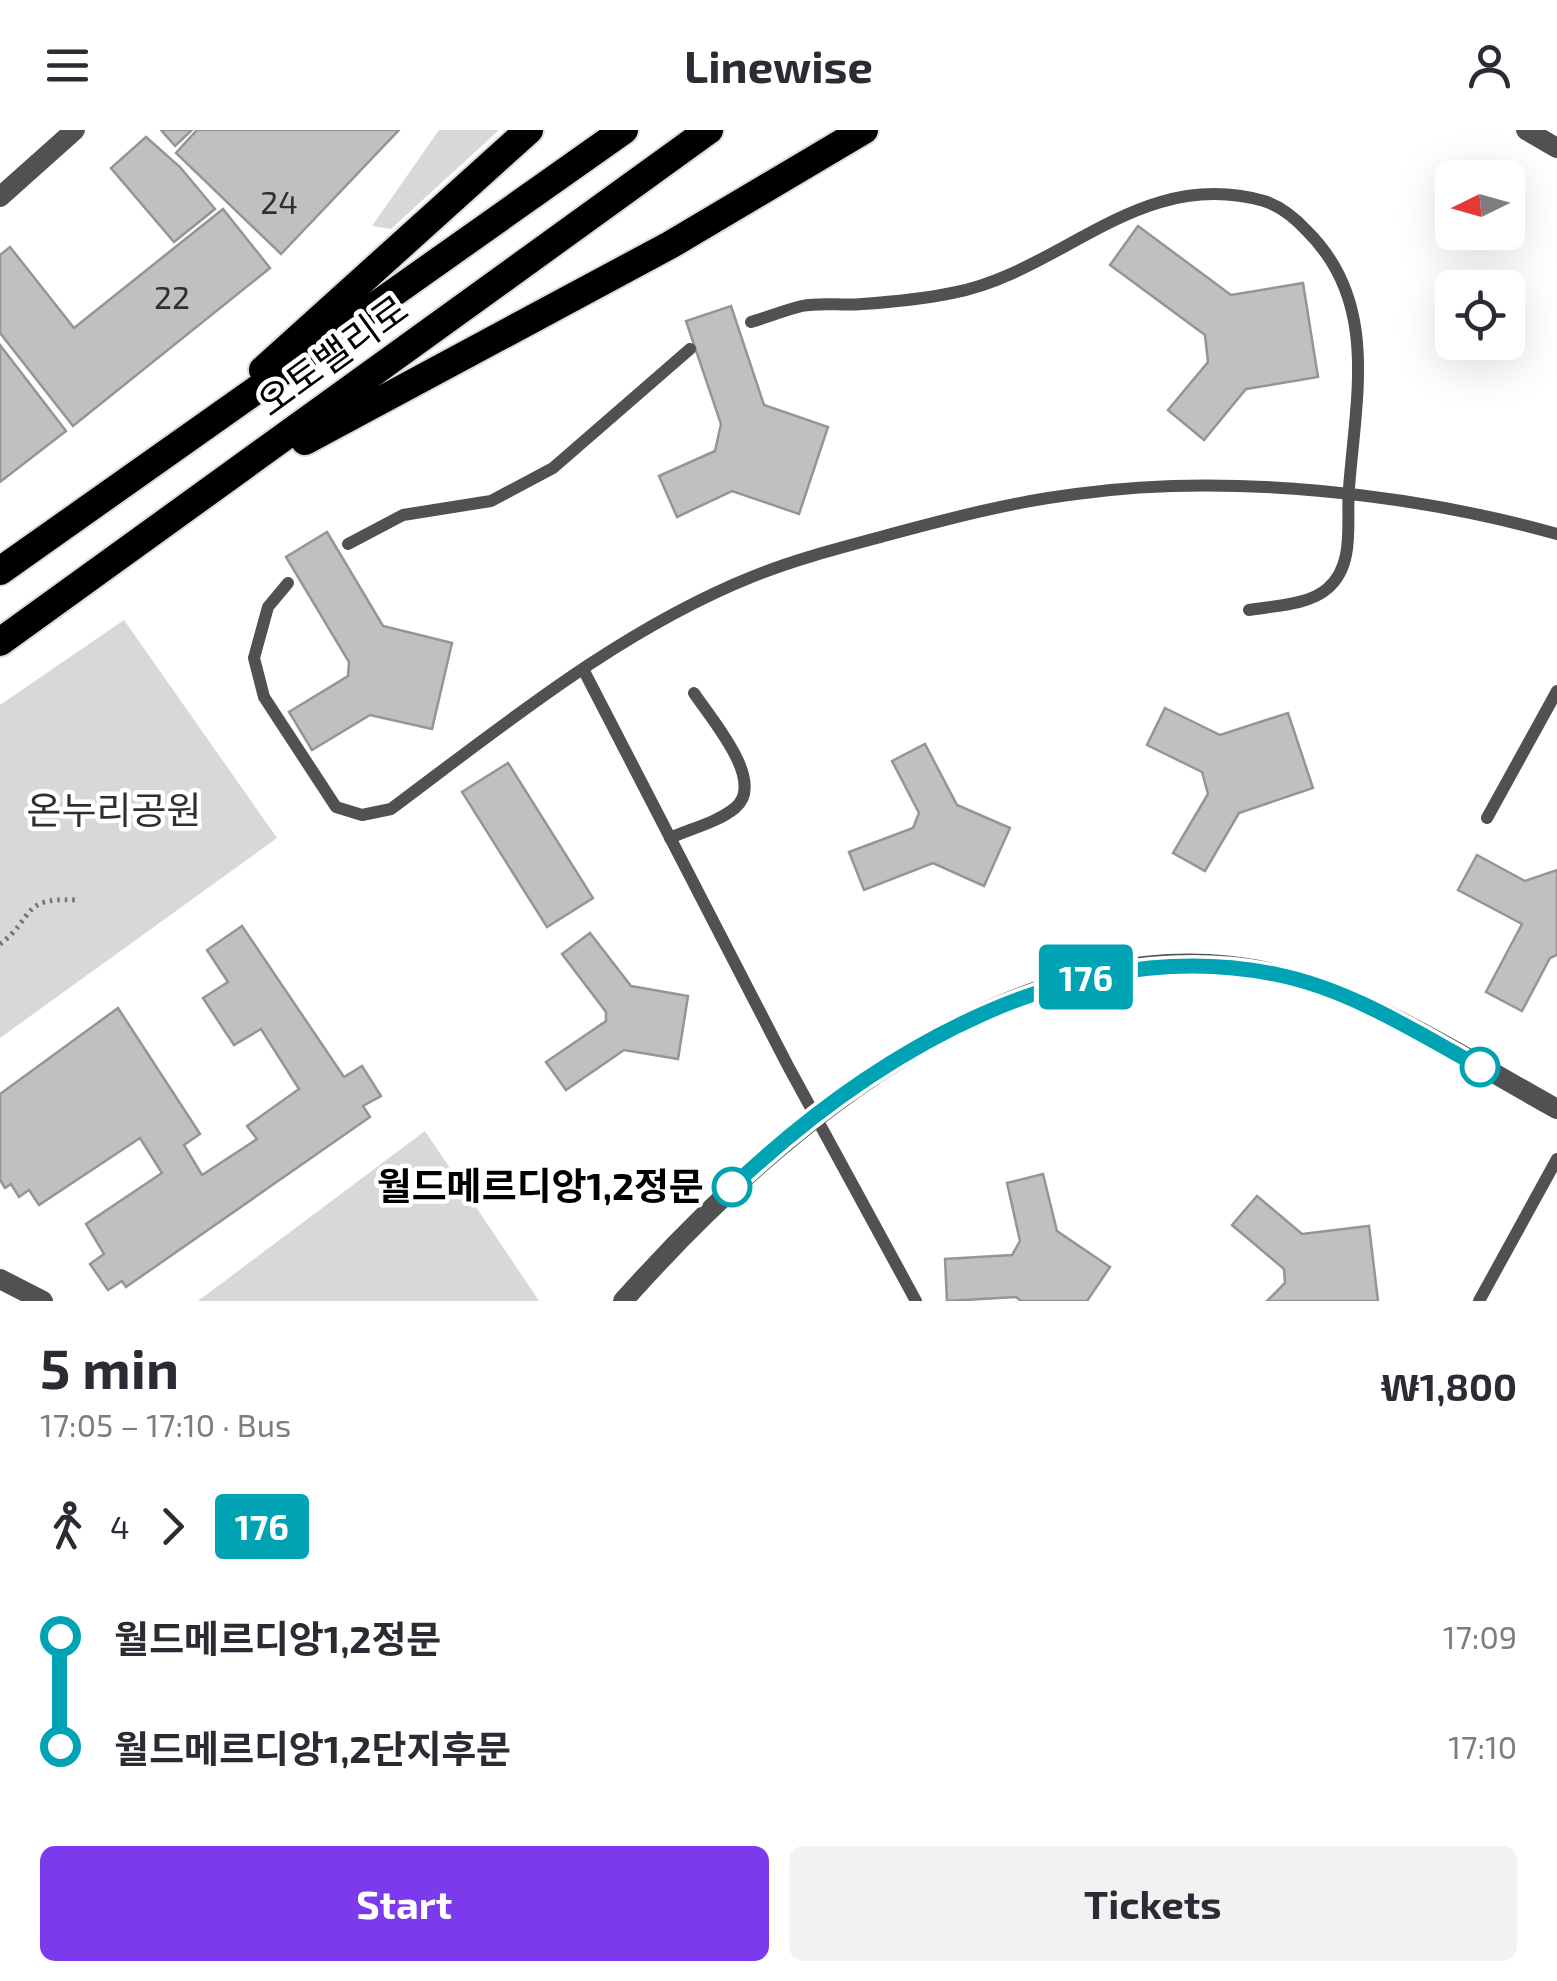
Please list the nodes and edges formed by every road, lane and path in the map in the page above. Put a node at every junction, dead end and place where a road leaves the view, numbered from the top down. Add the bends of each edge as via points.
1 (75, 130) edge
2 (530, 130) edge
3 (624, 130) edge
4 (709, 130) edge
5 (864, 130) edge
6 (1526, 130) edge
7 (1557, 148) edge
8 (0, 198) edge
9 (752, 322) dead end
10 (690, 350) dead end
11 (194, 435) junction
12 (224, 484) junction
13 (1348, 496) junction
14 (1557, 534) edge
15 (348, 544) dead end
16 (0, 571) edge
17 (288, 583) dead end
18 (1249, 610) dead end
19 (0, 642) edge
20 (583, 669) junction
21 (1557, 690) edge
22 (694, 693) dead end
23 (1486, 818) dead end
24 (670, 838) junction
25 (75, 900) dead end
26 (0, 944) edge
27 (1557, 1109) edge
28 (815, 1117) junction
29 (1557, 1159) edge
30 (0, 1280) edge
31 (43, 1301) edge
32 (622, 1301) edge
33 (916, 1301) edge
34 (1480, 1301) edge

1 - 8 street
2 - 11 highway
3 - 11 highway, 오토밸리로
4 - 12 highway, 오토밸리로
5 - 12 highway via 654,254
6 - 7 street
9 - 13 lane via 804,305 955,293 1006,275 1144,204 1225,196 1266,202 1324,247 1345,280 1356,318
10 - 15 lane via 553,468 491,501 402,515
11 - 16 highway, 오토밸리로
12 - 19 highway, 오토밸리로
13 - 14 lane
13 - 18 lane via 1342,568 1328,589
13 - 20 lane via 1150,487 971,512 752,576
17 - 20 lane via 268,607 254,658 264,697 336,807 362,816 391,808
20 - 24 lane
21 - 23 lane
22 - 24 lane via 746,774 745,796 734,810
24 - 28 lane
25 - 26 path via 44,898
27 - 28 street via 1343,995 1227,966 1079,978 1008,1002 902,1059
28 - 32 street via 682,1234
28 - 33 lane
29 - 34 lane
30 - 31 street

